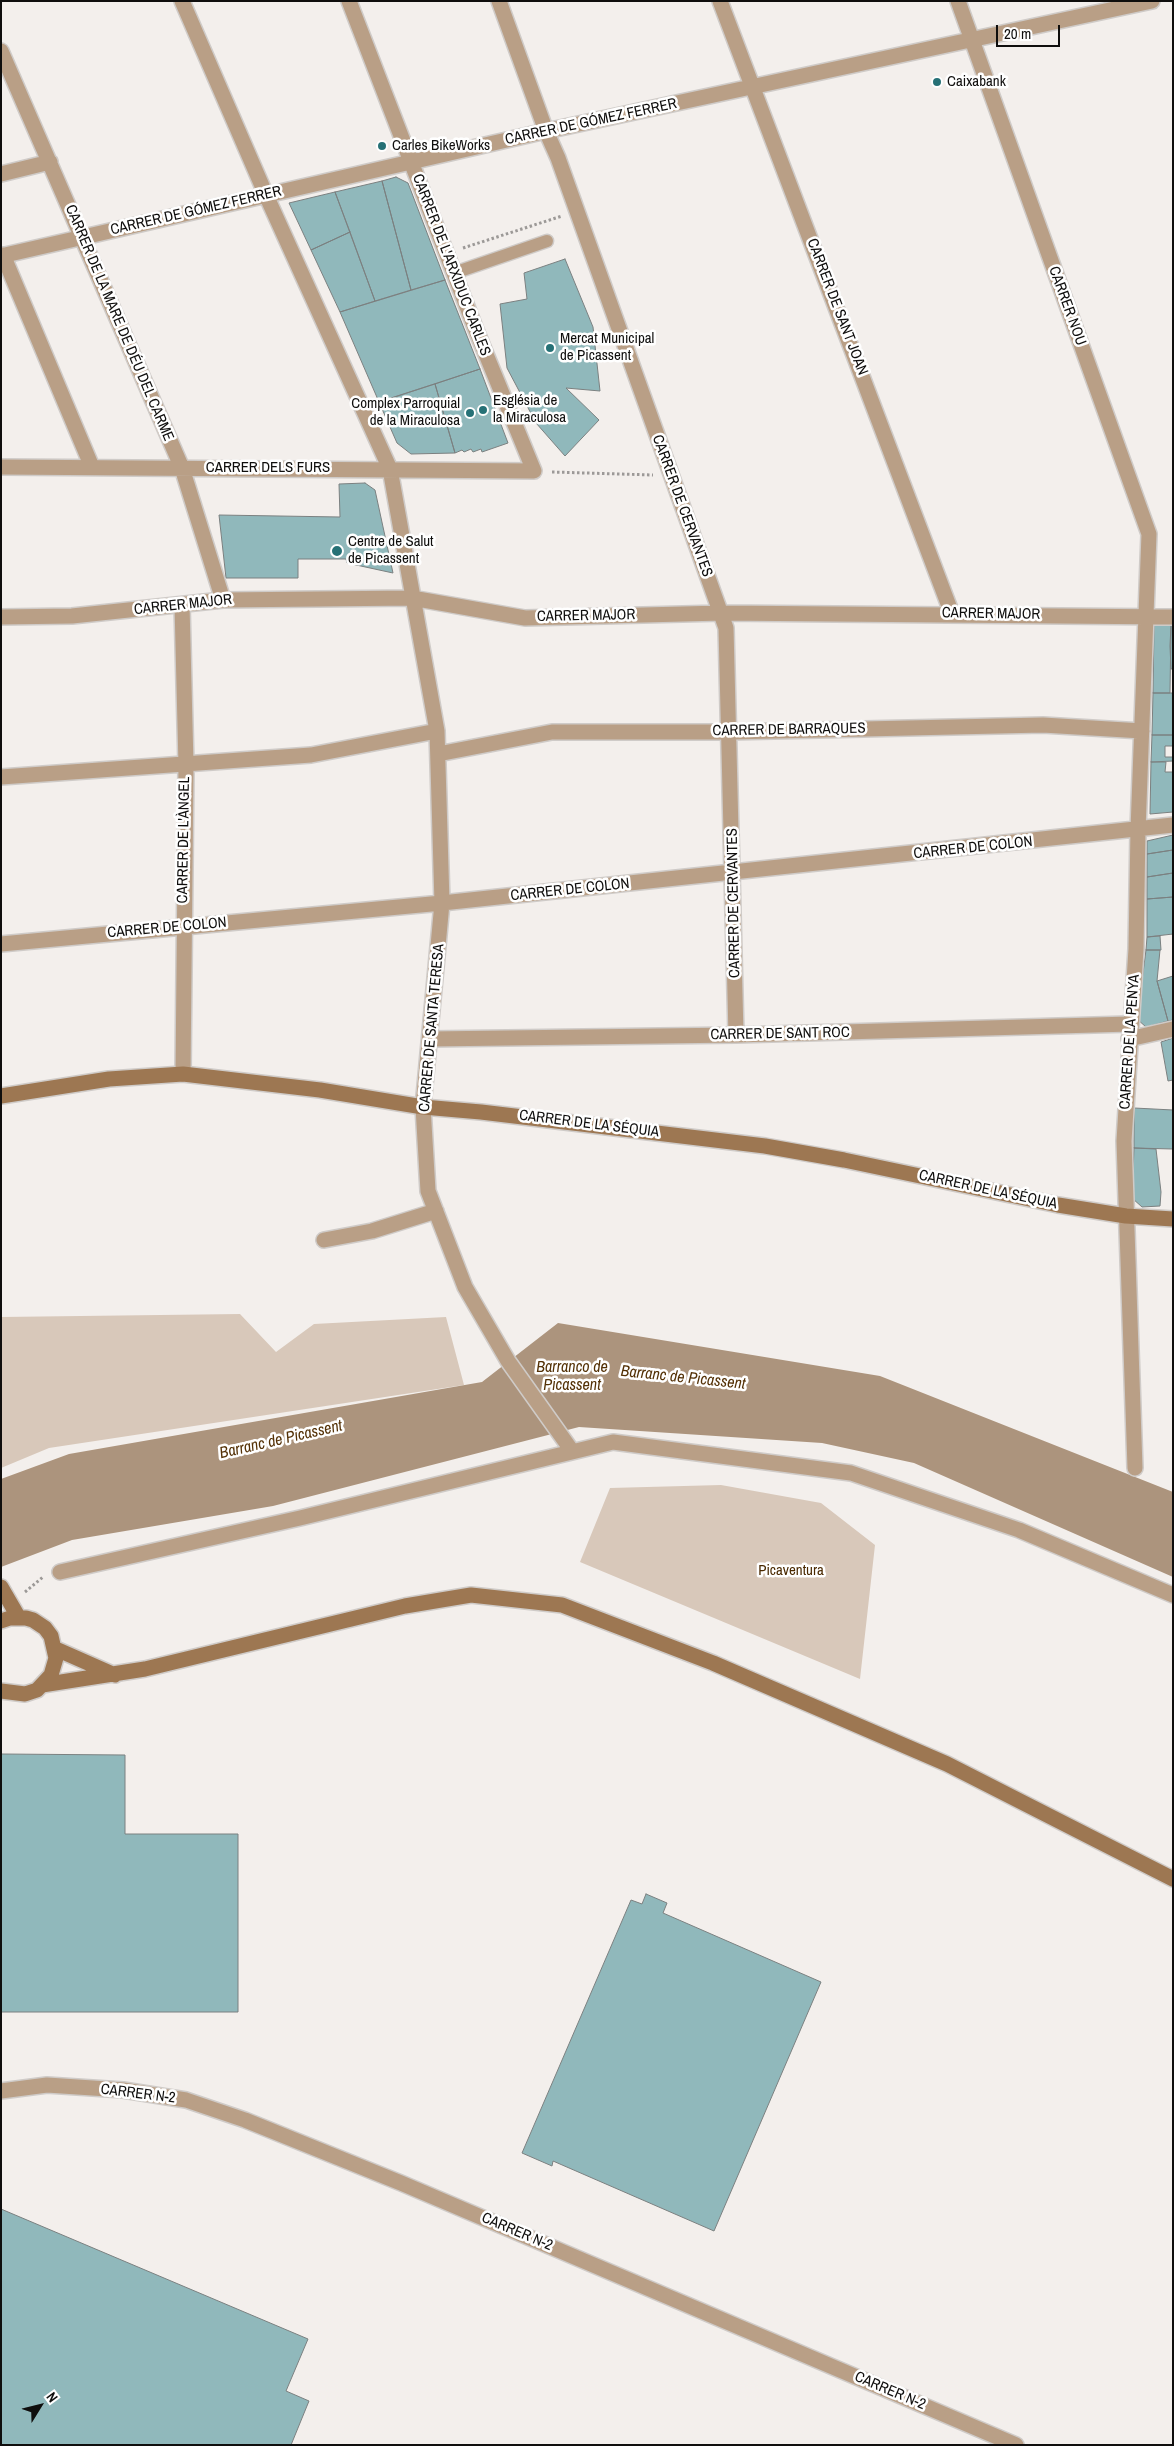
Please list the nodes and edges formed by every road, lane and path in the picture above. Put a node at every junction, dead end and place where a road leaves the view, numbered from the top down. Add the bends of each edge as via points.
1 (182, 1) edge
2 (349, 1) edge
3 (500, 1) edge
4 (720, 1) edge
5 (958, 1) edge
6 (1152, 1) edge
7 (972, 40) junction
8 (1, 51) edge
9 (754, 87) junction
10 (546, 131) junction
11 (50, 162) junction
12 (411, 163) junction
13 (1, 174) edge
14 (266, 195) junction
15 (577, 211) junction
16 (82, 237) junction
17 (547, 241) dead end
18 (446, 254) junction
19 (2, 256) edge
20 (454, 273) junction
21 (1, 467) edge
22 (92, 467) junction
23 (182, 468) junction
24 (390, 469) junction
25 (534, 471) junction
26 (671, 476) junction
27 (412, 598) junction
28 (223, 600) junction
29 (182, 606) junction
30 (722, 613) junction
31 (952, 614) junction
32 (1146, 616) junction
33 (1173, 616) edge
34 (1, 617) edge
35 (437, 731) junction
36 (730, 732) junction
37 (1142, 732) junction
38 (438, 754) junction
39 (186, 765) junction
40 (1, 777) edge
41 (1173, 825) edge
42 (1138, 830) junction
43 (733, 873) junction
44 (442, 903) junction
45 (182, 926) junction
46 (1, 944) edge
47 (1130, 1024) junction
48 (1173, 1030) edge
49 (736, 1035) junction
50 (430, 1039) junction
51 (1130, 1039) junction
52 (183, 1074) junction
53 (1, 1096) edge
54 (423, 1108) junction
55 (436, 1211) junction
56 (1126, 1216) junction
57 (1173, 1219) edge
58 (324, 1240) dead end
59 (572, 1451) junction
60 (1135, 1468) dead end
61 (60, 1572) joint
62 (1, 1587) edge
63 (1173, 1595) edge
64 (15, 1611) junction
65 (1, 1622) edge
66 (56, 1649) junction
67 (115, 1675) junction
68 (42, 1685) junction
69 (1, 1691) edge
70 (1173, 1879) edge
71 (1, 2091) edge
72 (1016, 2445) edge

1 - 14 street, CARRER DE SANTA TERESA
2 - 12 street, CARRER DE L'ARXIDUC CARLES
3 - 10 street, CARRER DE CERVANTES
4 - 9 street, CARRER DE SANT JOAN
5 - 7 street, CARRER NOU
6 - 7 street, CARRER DE GÓMEZ FERRER
7 - 9 street, CARRER DE GÓMEZ FERRER
7 - 32 street, CARRER NOU via 1149,534
8 - 11 street, CARRER DE LA MARE DE DÉU DEL CARME
9 - 10 street, CARRER DE GÓMEZ FERRER
9 - 31 street, CARRER DE SANT JOAN
10 - 12 street, CARRER DE GÓMEZ FERRER
10 - 15 street, CARRER DE CERVANTES
11 - 13 street
11 - 16 street, CARRER DE LA MARE DE DÉU DEL CARME
12 - 14 street, CARRER DE GÓMEZ FERRER
12 - 18 street, CARRER DE L'ARXIDUC CARLES
14 - 16 street, CARRER DE GÓMEZ FERRER
14 - 24 street, CARRER DE SANTA TERESA
15 - 18 path
15 - 26 street, CARRER DE CERVANTES
16 - 19 street, CARRER DE GÓMEZ FERRER
16 - 23 street, CARRER DE LA MARE DE DÉU DEL CARME
17 - 20 lane
18 - 20 street, CARRER DE L'ARXIDUC CARLES
19 - 22 street
20 - 25 street, CARRER DE L'ARXIDUC CARLES
21 - 22 street, CARRER DELS FURS
22 - 23 street, CARRER DELS FURS
23 - 24 street, CARRER DELS FURS
23 - 28 street, CARRER DE LA MARE DE DÉU DEL CARME
24 - 25 street, CARRER DELS FURS
24 - 27 street, CARRER DE SANTA TERESA
25 - 26 path
26 - 30 street, CARRER DE CERVANTES
27 - 28 street, CARRER MAJOR
27 - 30 street, CARRER MAJOR via 525,618
27 - 35 street, CARRER DE SANTA TERESA
28 - 29 street, CARRER MAJOR
29 - 34 street, CARRER MAJOR via 72,616
29 - 39 street, CARRER DE L'ÀNGEL
30 - 31 street, CARRER MAJOR
30 - 36 street, CARRER DE CERVANTES via 726,628
31 - 32 street, CARRER MAJOR
32 - 33 street, CARRER MAJOR
32 - 37 street, CARRER DE LA PENYA
35 - 38 street, CARRER DE SANTA TERESA
35 - 39 street via 311,755
36 - 37 street, CARRER DE BARRAQUES via 1043,725
36 - 38 street, CARRER DE BARRAQUES via 552,732
36 - 43 street, CARRER DE CERVANTES
37 - 42 street, CARRER DE LA PENYA
38 - 44 street, CARRER DE SANTA TERESA
39 - 40 street
39 - 45 street, CARRER DE L'ÀNGEL
41 - 42 street, CARRER DE COLON
42 - 43 street, CARRER DE COLON
42 - 47 street, CARRER DE LA PENYA via 1136,949
43 - 44 street, CARRER DE COLON
43 - 49 street, CARRER DE CERVANTES
44 - 45 street, CARRER DE COLON
44 - 50 street, CARRER DE SANTA TERESA
45 - 46 street, CARRER DE COLON
45 - 52 street, CARRER DE L'ÀNGEL
47 - 49 street, CARRER DE SANT ROC
47 - 51 street, CARRER DE LA PENYA
48 - 51 street
49 - 50 street, CARRER DE SANT ROC
50 - 54 street, CARRER DE SANTA TERESA
51 - 56 street, CARRER DE LA PENYA via 1124,1141
52 - 53 street, CARRER DE LA SÉQUIA via 109,1078
52 - 54 street, CARRER DE LA SÉQUIA via 320,1090
54 - 55 street, CARRER DE SANTA TERESA via 428,1191
54 - 56 street, CARRER DE LA SÉQUIA via 765,1146
55 - 58 street via 372,1231
55 - 59 street, CARRER DE SANTA TERESA via 465,1287 508,1361
56 - 57 street, CARRER DE LA SÉQUIA
56 - 60 street, CARRER DE LA PENYA
59 - 61 street via 300,1518
59 - 63 street via 613,1442 851,1473 1019,1530
61 - 64 path via 45,1576
62 - 64 street
64 - 65 street
64 - 66 street via 44,1628
66 - 67 street
66 - 68 street via 51,1675
67 - 68 street
67 - 70 street via 405,1606 471,1595 562,1605 713,1663 947,1764
68 - 69 street via 25,1694
71 - 72 street, CARRER N-2 via 47,2085 123,2090 186,2100 246,2120

